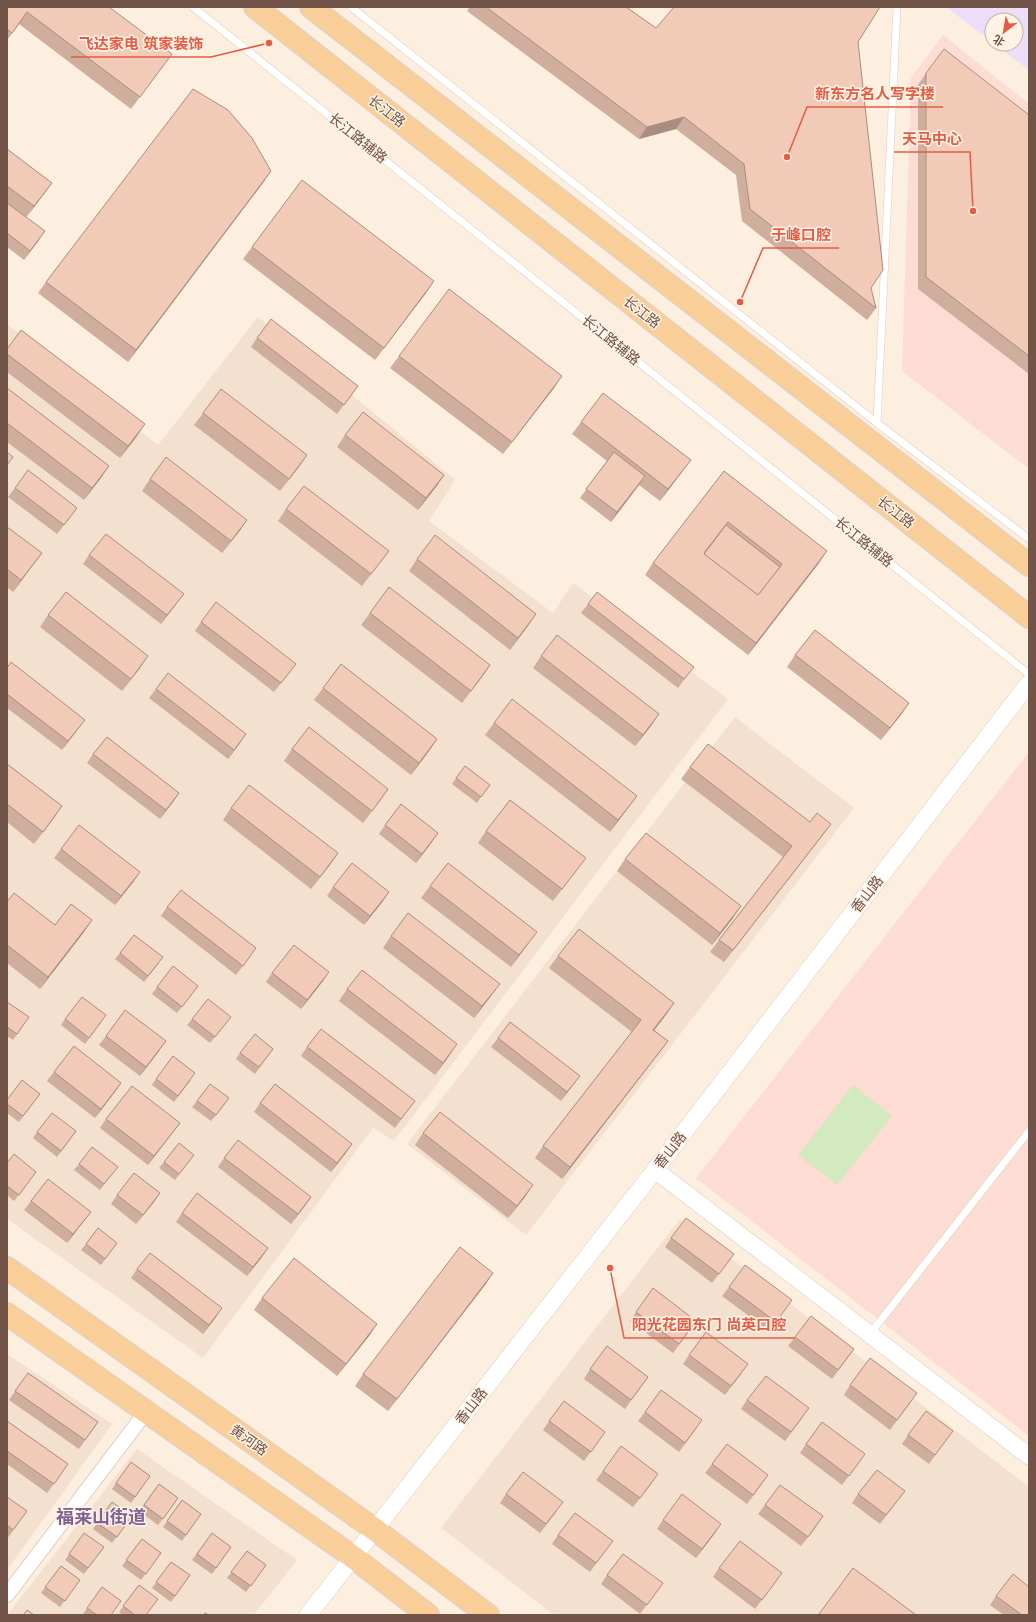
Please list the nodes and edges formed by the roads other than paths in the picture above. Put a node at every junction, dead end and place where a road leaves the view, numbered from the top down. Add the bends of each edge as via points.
1 (193, 7) edge
2 (255, 7) edge
3 (311, 7) edge
4 (350, 7) edge
5 (897, 7) edge
6 (877, 424) junction
7 (1029, 539) edge
8 (1029, 565) edge
9 (1029, 617) edge
10 (1029, 674) edge
11 (1029, 683) edge
12 (1029, 1131) edge
13 (655, 1170) junction
14 (7, 1268) edge
15 (7, 1314) edge
16 (870, 1335) junction
17 (146, 1412) junction
18 (1029, 1456) edge
19 (374, 1529) junction
20 (353, 1557) junction
21 (7, 1595) edge
22 (308, 1615) edge
23 (428, 1615) edge
24 (488, 1615) edge

1 - 10 lane, 长江路辅路
2 - 9 main road, 长江路
3 - 8 main road
4 - 6 lane
5 - 6 lane
6 - 7 lane
11 - 13 street, 香山路
12 - 16 lane
13 - 16 street
13 - 19 street, 香山路
14 - 19 main road, 黄河路
15 - 17 main road
16 - 18 street
17 - 20 main road
17 - 21 street
19 - 20 street, 香山路
19 - 24 main road, 黄河路
20 - 22 street, 香山路
20 - 23 main road

